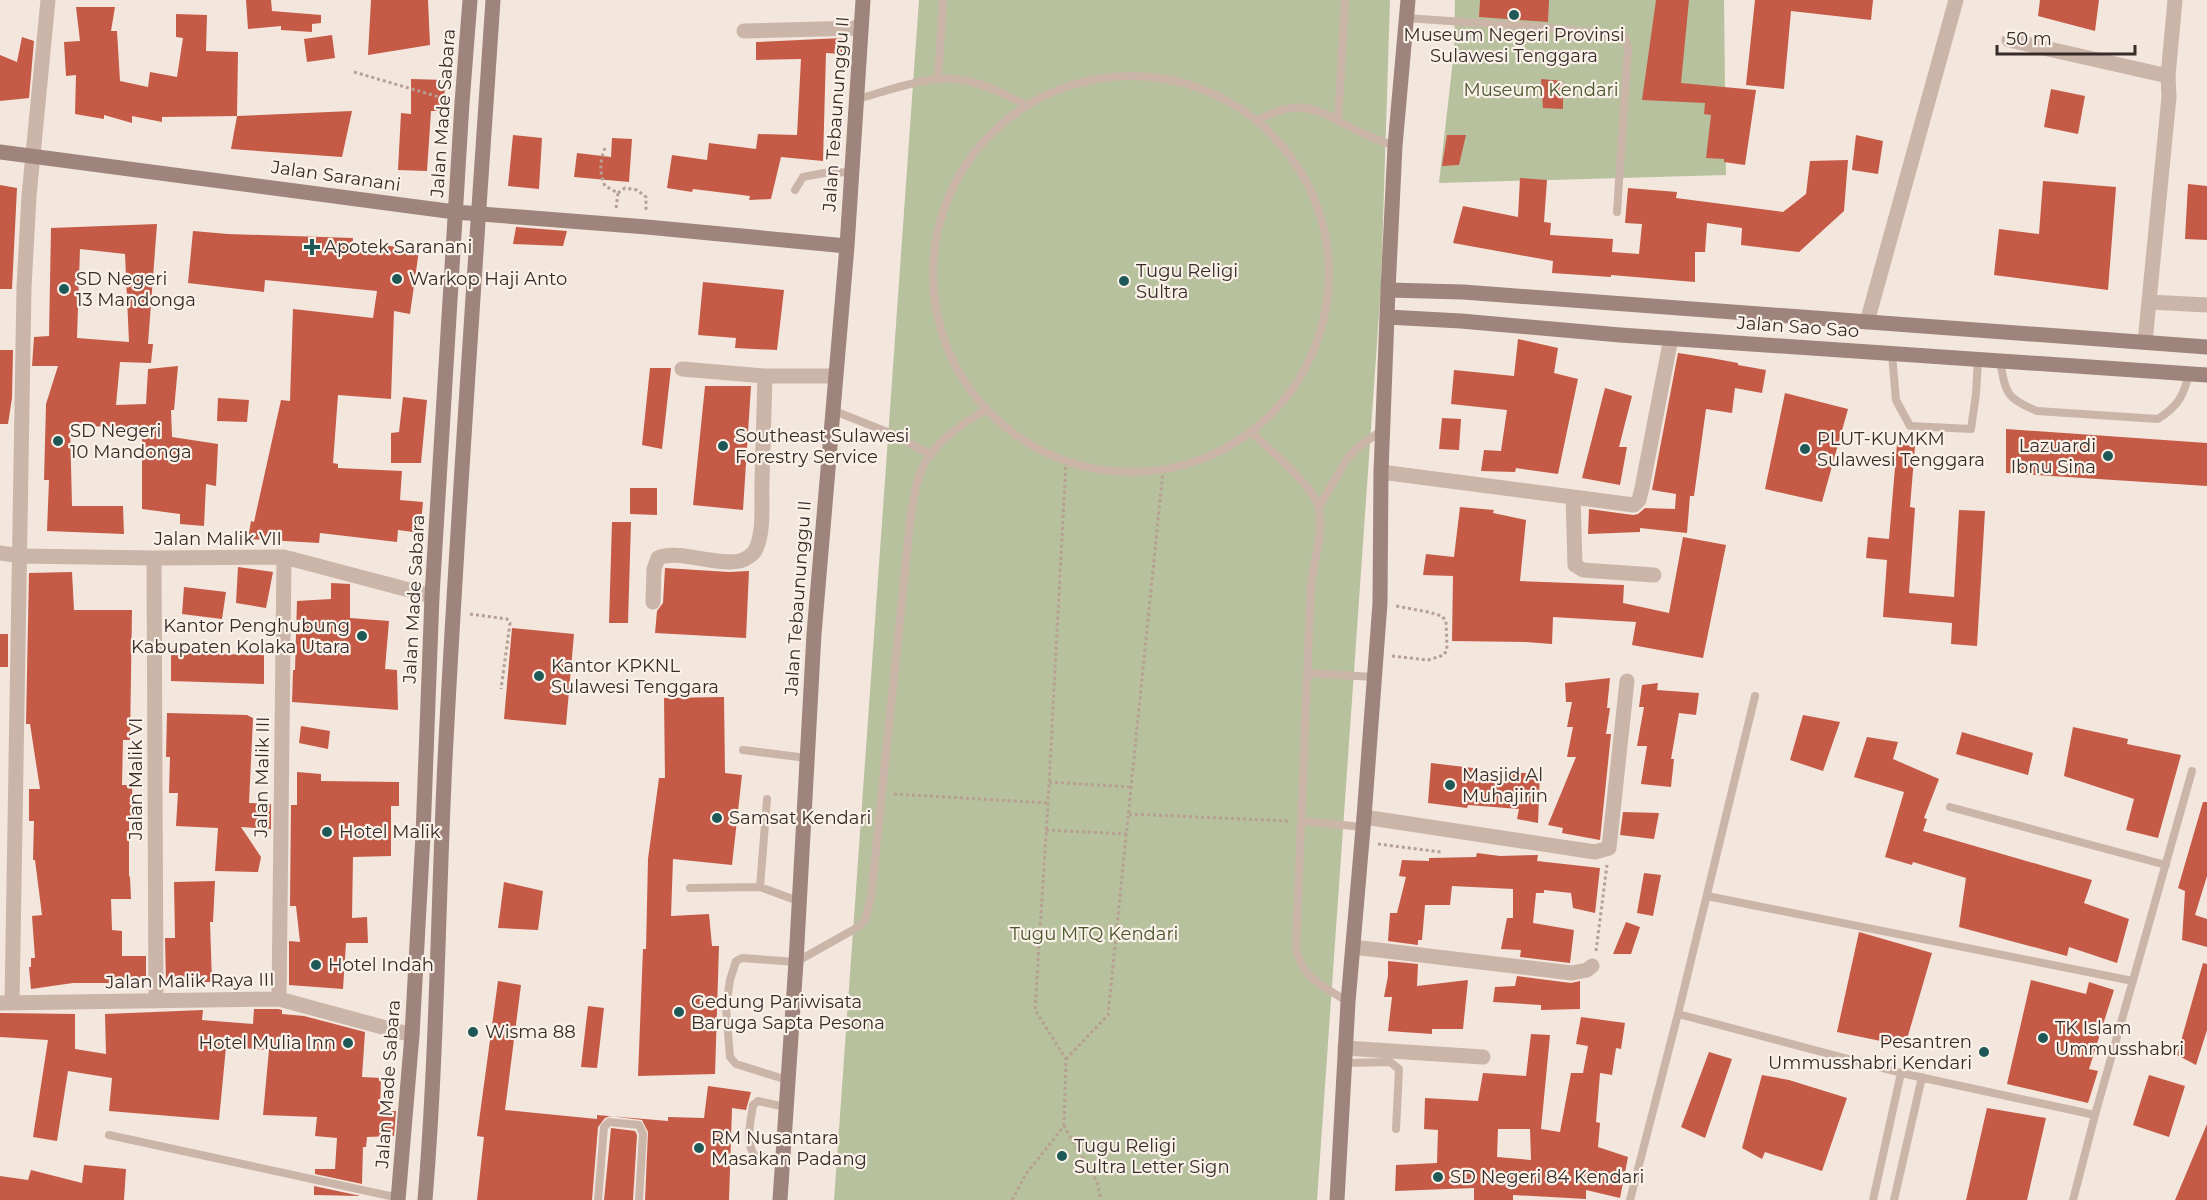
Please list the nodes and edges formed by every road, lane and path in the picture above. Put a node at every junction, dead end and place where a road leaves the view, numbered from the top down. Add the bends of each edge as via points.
1 (48, 0) edge
2 (470, 0) edge
3 (494, 0) edge
4 (863, 0) edge
5 (943, 0) edge
6 (1345, 0) edge
7 (1408, 0) edge
8 (1956, 0) edge
9 (2175, 0) edge
10 (1406, 18) junction
11 (860, 27) junction
12 (744, 31) dead end
13 (2009, 40) dead end
14 (354, 72) dead end
15 (2169, 76) junction
16 (938, 78) junction
17 (858, 99) junction
18 (462, 103) junction
19 (1026, 105) junction
20 (1257, 121) junction
21 (1338, 121) junction
22 (1395, 146) junction
23 (605, 148) dead end
24 (0, 152) edge
25 (33, 156) junction
26 (850, 172) junction
27 (795, 190) dead end
28 (618, 193) junction
29 (455, 212) junction
30 (1617, 212) dead end
31 (480, 214) junction
32 (615, 225) junction
33 (647, 227) junction
34 (847, 246) junction
35 (1388, 290) junction
36 (2150, 302) junction
37 (2207, 305) edge
38 (1387, 317) junction
39 (1867, 322) junction
40 (1671, 338) junction
41 (2145, 342) junction
42 (2207, 347) edge
43 (1892, 354) junction
44 (1978, 359) junction
45 (2000, 361) junction
46 (681, 369) dead end
47 (2189, 374) junction
48 (2207, 375) edge
49 (765, 376) junction
50 (834, 376) junction
51 (986, 409) junction
52 (832, 410) junction
53 (1383, 429) junction
54 (1252, 433) junction
55 (931, 455) junction
56 (1066, 462) junction
57 (1163, 471) junction
58 (1381, 472) junction
59 (1573, 497) junction
60 (1319, 507) junction
61 (0, 553) edge
62 (21, 556) junction
63 (284, 557) junction
64 (154, 558) junction
65 (1654, 575) dead end
66 (432, 596) junction
67 (653, 602) dead end
68 (1380, 603) junction
69 (453, 612) junction
70 (1376, 654) junction
71 (1308, 673) junction
72 (1374, 677) junction
73 (1627, 681) dead end
74 (501, 689) dead end
75 (1755, 696) dead end
76 (743, 750) dead end
77 (807, 758) junction
78 (2192, 771) dead end
79 (1049, 782) junction
80 (1131, 787) junction
81 (882, 794) junction
82 (767, 799) dead end
83 (1048, 803) junction
84 (1950, 807) dead end
85 (1129, 814) junction
86 (1301, 821) junction
87 (1363, 828) junction
88 (1046, 830) junction
89 (1126, 834) junction
90 (1609, 848) junction
91 (1441, 852) dead end
92 (2166, 865) junction
93 (760, 887) junction
94 (690, 888) dead end
95 (1707, 896) junction
96 (798, 901) junction
97 (1353, 947) junction
98 (796, 962) junction
99 (1592, 966) joint
100 (2133, 981) junction
101 (279, 999) junction
102 (156, 1001) junction
103 (1348, 1002) junction
104 (6, 1003) edge
105 (1678, 1014) junction
106 (412, 1035) junction
107 (1344, 1055) junction
108 (1483, 1057) dead end
109 (1066, 1059) junction
110 (1901, 1073) junction
111 (1922, 1077) junction
112 (786, 1080) junction
113 (785, 1107) junction
114 (2095, 1115) junction
115 (1064, 1126) junction
116 (1396, 1129) dead end
117 (109, 1135) dead end
118 (781, 1160) junction
119 (398, 1199) edge
120 (425, 1200) edge
121 (598, 1200) edge
122 (639, 1200) edge
123 (780, 1200) edge
124 (1012, 1200) edge
125 (1101, 1200) edge
126 (1337, 1200) edge
127 (1630, 1200) edge
128 (1873, 1200) edge
129 (1894, 1200) edge
130 (2073, 1200) edge

1 - 25 street
2 - 18 street, Jalan Made Sabara
3 - 31 street
4 - 11 street, Jalan Tebaununggu II
5 - 16 lane
6 - 21 lane
7 - 10 street
8 - 39 street
9 - 15 street
10 - 22 street
10 - 30 lane via 1624,36 1628,54
11 - 12 street
11 - 17 street, Jalan Tebaununggu II
13 - 15 street
14 - 18 path
15 - 36 street
16 - 17 lane
16 - 19 lane via 996,90
17 - 26 street, Jalan Tebaununggu II
18 - 29 street, Jalan Made Sabara
19 - 20 lane via 1083,80 1144,75 1204,89
19 - 51 lane via 987,136 958,176 939,223 935,252 933,272 939,322 957,369
20 - 21 lane via 1298,106
20 - 54 lane via 1292,158 1316,203 1328,253 1328,284 1314,353 1288,397
21 - 22 lane
22 - 35 street
23 - 28 path via 600,169 603,183
24 - 25 street, Jalan Saranani
25 - 29 street, Jalan Saranani
25 - 62 street via 24,286
26 - 27 lane via 803,177
26 - 34 street, Jalan Tebaununggu II
28 - 32 path
28 - 33 path via 624,188 637,190 646,197
29 - 31 street, Jalan Saranani
29 - 66 street, Jalan Made Sabara
31 - 32 street, Jalan Saranani
31 - 69 street
32 - 33 street, Jalan Saranani
33 - 34 street, Jalan Saranani
34 - 50 street, Jalan Tebaununggu II
35 - 38 street
35 - 39 street, Jalan Sao Sao via 1463,292
36 - 37 street
36 - 41 street
38 - 40 street, Jalan Sao Sao
38 - 53 street
39 - 41 street, Jalan Sao Sao
40 - 43 street, Jalan Sao Sao
40 - 59 street via 1639,500 1631,505
41 - 42 street, Jalan Sao Sao
43 - 44 street, Jalan Sao Sao
43 - 44 lane via 1896,400 1910,426 1971,429
44 - 45 street, Jalan Sao Sao
45 - 47 street, Jalan Sao Sao
45 - 47 lane via 2006,392 2037,411 2158,419 2173,410 2184,394
46 - 49 street
47 - 48 street, Jalan Sao Sao
49 - 50 street
49 - 67 street via 761,523 755,550 743,560 727,562 676,556 658,558
50 - 52 street, Jalan Tebaununggu II
51 - 55 lane via 958,427
51 - 56 lane via 1023,440
52 - 55 lane via 895,435
52 - 77 street, Jalan Tebaununggu II
53 - 58 street
53 - 60 lane via 1346,460
54 - 57 lane via 1210,457
54 - 60 lane via 1304,482
55 - 81 lane via 922,468 911,514
56 - 57 lane via 1114,472
56 - 79 path
57 - 80 path
58 - 59 street
58 - 68 street
59 - 65 street via 1575,565 1584,570
60 - 71 lane
61 - 62 street, Jalan Malik VII
62 - 64 street, Jalan Malik VII
62 - 104 street
63 - 64 street, Jalan Malik VII
63 - 66 street, Jalan Malik VII
63 - 101 street, Jalan Malik III
64 - 102 street, Jalan Malik VI
66 - 106 street, Jalan Made Sabara
68 - 70 street
68 - 70 path via 1442,616 1446,621 1447,649 1444,655 1428,660
69 - 74 path via 507,619 510,627
69 - 120 street
70 - 72 street
71 - 72 lane
71 - 86 lane
72 - 87 street
73 - 90 street
75 - 95 lane
76 - 77 lane
77 - 96 street, Jalan Tebaununggu II
78 - 92 lane
79 - 80 path
79 - 83 path
80 - 85 path
81 - 83 path
81 - 98 lane via 865,920 855,931
82 - 93 lane
83 - 88 path
84 - 92 lane
85 - 86 path
85 - 89 path
86 - 87 lane
86 - 103 lane via 1298,960 1306,974
87 - 90 street via 1595,852
87 - 91 path
87 - 97 street
88 - 89 path
88 - 109 path via 1035,1010
89 - 109 path via 1108,1015
90 - 99 path
92 - 100 lane
93 - 94 lane
93 - 96 lane
95 - 100 lane
95 - 105 lane
96 - 98 street, Jalan Tebaununggu II
97 - 99 street via 1572,973
97 - 103 street
98 - 112 street, Jalan Tebaununggu II
98 - 112 lane via 742,958 736,961 726,1008 730,1057 736,1064
100 - 114 lane
101 - 102 street, Jalan Malik Raya III
101 - 106 street, Jalan Malik Raya III
102 - 104 street, Jalan Malik Raya III
103 - 107 street
105 - 110 lane
105 - 127 lane
106 - 119 street, Jalan Made Sabara
107 - 108 street
107 - 116 lane via 1390,1062 1399,1069
107 - 126 street
109 - 115 path
110 - 111 lane
110 - 128 lane
111 - 114 lane
111 - 129 lane
112 - 113 street, Jalan Tebaununggu II
113 - 118 street, Jalan Tebaununggu II
113 - 118 lane via 758,1101 753,1104 749,1133 754,1155
114 - 130 lane
115 - 124 path via 1026,1174
115 - 125 path via 1097,1182
117 - 119 lane
118 - 123 street, Jalan Tebaununggu II
121 - 122 lane via 604,1126 609,1122 639,1125 643,1134

